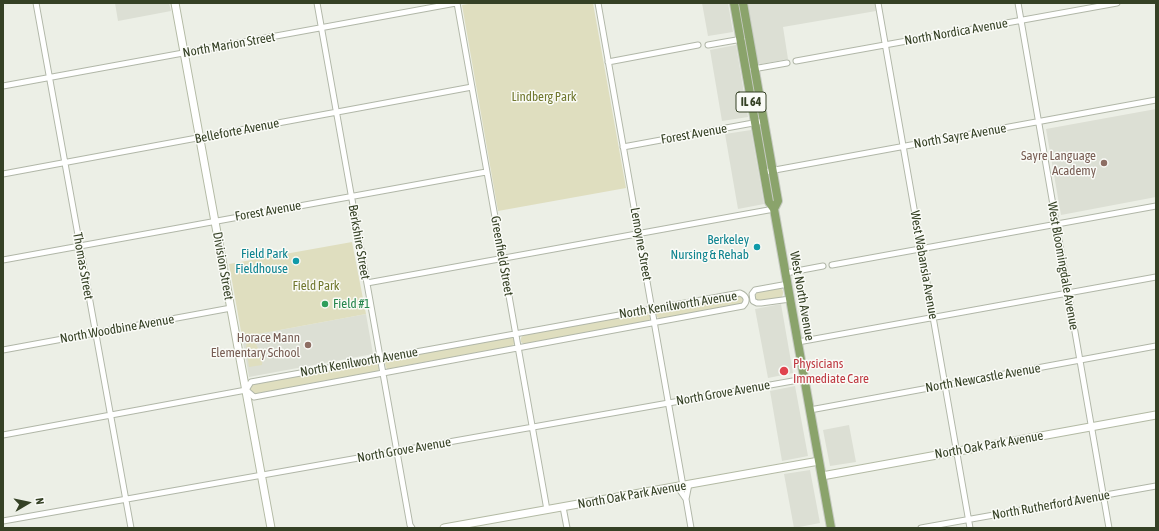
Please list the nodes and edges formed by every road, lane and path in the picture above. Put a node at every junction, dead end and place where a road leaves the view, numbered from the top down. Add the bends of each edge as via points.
1 (36, 3) edge
2 (176, 3) edge
3 (316, 3) edge
4 (456, 3) edge
5 (598, 3) edge
6 (734, 3) edge
7 (743, 3) edge
8 (878, 3) edge
9 (1018, 3) edge
10 (1116, 3) edge
11 (1021, 20) junction
12 (321, 28) junction
13 (749, 38) junction
14 (740, 39) junction
15 (698, 45) dead end
16 (708, 45) dead end
17 (886, 45) junction
18 (184, 53) junction
19 (796, 61) dead end
20 (608, 62) junction
21 (787, 63) dead end
22 (754, 69) junction
23 (746, 71) junction
24 (49, 78) junction
25 (3, 86) edge
26 (472, 87) junction
27 (1156, 100) edge
28 (336, 112) junction
29 (764, 121) junction
30 (1038, 122) junction
31 (755, 123) junction
32 (200, 138) junction
33 (623, 147) junction
34 (903, 147) junction
35 (65, 163) junction
36 (768, 171) junction
37 (486, 172) junction
38 (3, 174) edge
39 (351, 196) junction
40 (1156, 206) edge
41 (774, 209) junction
42 (215, 221) junction
43 (1056, 224) junction
44 (639, 234) junction
45 (80, 246) junction
46 (921, 249) junction
47 (503, 258) junction
48 (3, 260) edge
49 (832, 265) dead end
50 (823, 266) dead end
51 (786, 273) junction
52 (1156, 277) edge
53 (367, 283) junction
54 (788, 284) junction
55 (1068, 293) junction
56 (790, 299) junction
57 (231, 308) junction
58 (652, 309) junction
59 (933, 317) junction
60 (654, 323) junction
61 (95, 333) junction
62 (516, 334) junction
63 (798, 342) junction
64 (1156, 346) edge
65 (518, 348) junction
66 (3, 350) edge
67 (380, 359) junction
68 (1080, 360) junction
69 (383, 373) junction
70 (804, 379) junction
71 (945, 385) junction
72 (246, 390) junction
73 (668, 403) junction
74 (810, 410) junction
75 (110, 415) junction
76 (1156, 415) edge
77 (533, 427) junction
78 (1092, 427) junction
79 (3, 435) edge
80 (397, 451) junction
81 (957, 451) junction
82 (819, 461) junction
83 (261, 476) junction
84 (822, 476) junction
85 (683, 485) junction
86 (1156, 486) edge
87 (1104, 495) junction
88 (126, 499) junction
89 (686, 499) junction
90 (563, 507) junction
91 (547, 510) junction
92 (969, 519) junction
93 (3, 521) edge
94 (131, 528) edge
95 (271, 528) edge
96 (412, 528) edge
97 (444, 528) edge
98 (567, 528) edge
99 (690, 528) edge
100 (831, 528) edge
101 (922, 528) edge
102 (970, 528) edge
103 (1109, 528) edge

1 - 24 street, Thomas Street
2 - 18 street, Division Street
3 - 12 street, Berkshire Street
4 - 12 street, North Marion Street
4 - 26 street, Greenfield Street
5 - 20 street, Lemoyne Street
6 - 14 main road, West North Avenue / IL 64
7 - 13 main road, West North Avenue / IL 64
8 - 17 street, West Wabansia Avenue
9 - 11 street, West Bloomingdale Avenue
10 - 11 street, North Nordica Avenue
11 - 17 street, North Nordica Avenue
11 - 30 street, West Bloomingdale Avenue
12 - 18 street, North Marion Street
12 - 28 street, Berkshire Street
13 - 14 street
13 - 22 main road, West North Avenue / IL 64
14 - 16 street
14 - 23 main road, West North Avenue / IL 64
15 - 20 street
17 - 19 street, North Nordica Avenue
17 - 34 street, West Wabansia Avenue
18 - 24 street, North Marion Street
18 - 32 street, Division Street
20 - 33 street, Lemoyne Street
21 - 22 street
22 - 23 street
22 - 29 main road, West North Avenue / IL 64
23 - 31 main road, West North Avenue / IL 64
24 - 25 street, North Marion Street
24 - 35 street, Thomas Street
26 - 28 street, Belleforte Avenue
26 - 37 street, Greenfield Street
27 - 30 street, North Sayre Avenue
28 - 32 street, Belleforte Avenue
28 - 39 street, Berkshire Street
29 - 31 street, Forest Avenue
29 - 36 main road, West North Avenue / IL 64
30 - 34 street, North Sayre Avenue
30 - 43 street, West Bloomingdale Avenue
31 - 33 street, Forest Avenue
31 - 36 main road, West North Avenue / IL 64
32 - 35 street, Belleforte Avenue
32 - 42 street, Division Street
33 - 44 street, Lemoyne Street
34 - 36 street, North Sayre Avenue
34 - 46 street, West Wabansia Avenue
35 - 38 street, Belleforte Avenue
35 - 45 street, Thomas Street
36 - 41 main road, West North Avenue / IL 64 via 769,202
37 - 39 street, Forest Avenue
37 - 47 street, Greenfield Street
39 - 42 street, Forest Avenue
39 - 53 street, Berkshire Street
40 - 43 street
41 - 44 street
41 - 51 main road, West North Avenue / IL 64
42 - 45 street, Forest Avenue
42 - 57 street, Division Street
43 - 46 street
43 - 55 street, West Bloomingdale Avenue
44 - 47 street
44 - 58 street, Lemoyne Street
45 - 48 street, Forest Avenue
45 - 61 street, Thomas Street
46 - 49 street
46 - 59 street, West Wabansia Avenue
47 - 53 street
47 - 62 street, Greenfield Street
50 - 51 street
51 - 54 main road, West North Avenue / IL 64
52 - 55 street
53 - 67 street, Berkshire Street
54 - 56 main road, West North Avenue / IL 64
54 - 56 street, North Kenilworth Avenue via 755,290 752,294 756,303
55 - 59 street
55 - 68 street, West Bloomingdale Avenue
56 - 63 main road, West North Avenue / IL 64
57 - 61 street, North Woodbine Avenue
57 - 72 street, Division Street
58 - 60 street, Lemoyne Street
58 - 60 street, North Kenilworth Avenue via 740,293 746,297 746,304 743,306
58 - 62 street, North Kenilworth Avenue
59 - 63 street
59 - 71 street, West Wabansia Avenue
60 - 65 street, North Kenilworth Avenue
60 - 73 street, Lemoyne Street
61 - 66 street, North Woodbine Avenue
61 - 75 street, Thomas Street
62 - 65 street, Greenfield Street
62 - 67 street, North Kenilworth Avenue
63 - 70 main road, West North Avenue / IL 64
64 - 68 street, North Newcastle Avenue
65 - 69 street, North Kenilworth Avenue
65 - 77 street, Greenfield Street
67 - 69 street, Berkshire Street
67 - 72 street, North Kenilworth Avenue via 250,382
68 - 71 street, North Newcastle Avenue
68 - 78 street, West Bloomingdale Avenue
69 - 72 street, North Kenilworth Avenue via 253,397
69 - 80 street, Berkshire Street
70 - 73 street, North Grove Avenue
70 - 74 main road, West North Avenue / IL 64
71 - 74 street, North Newcastle Avenue
71 - 81 street, West Wabansia Avenue
72 - 75 street, North Kenilworth Avenue
72 - 83 street, Division Street
73 - 77 street, North Grove Avenue
73 - 85 street, Lemoyne Street
74 - 82 main road, West North Avenue / IL 64
75 - 79 street, North Kenilworth Avenue
75 - 88 street, Thomas Street
76 - 78 street, North Oak Park Avenue
77 - 80 street, North Grove Avenue
77 - 91 street, Greenfield Street
78 - 81 street, North Oak Park Avenue
78 - 87 street, West Bloomingdale Avenue
80 - 83 street, North Grove Avenue
80 - 96 street, Berkshire Street
81 - 84 street, North Oak Park Avenue
81 - 92 street, West Wabansia Avenue
82 - 84 main road, West North Avenue / IL 64
82 - 85 street, North Oak Park Avenue
83 - 88 street, North Grove Avenue
83 - 95 street, Division Street
84 - 100 main road, West North Avenue / IL 64
85 - 89 street
85 - 89 street
85 - 90 street, North Oak Park Avenue
86 - 87 street, North Rutherford Avenue
87 - 92 street, North Rutherford Avenue
87 - 103 street, West Bloomingdale Avenue
88 - 93 street, North Grove Avenue
88 - 94 street, Thomas Street
89 - 99 street
90 - 91 street, North Oak Park Avenue
90 - 98 street
91 - 97 street, North Oak Park Avenue
92 - 101 street, North Rutherford Avenue
92 - 102 street, West Wabansia Avenue

